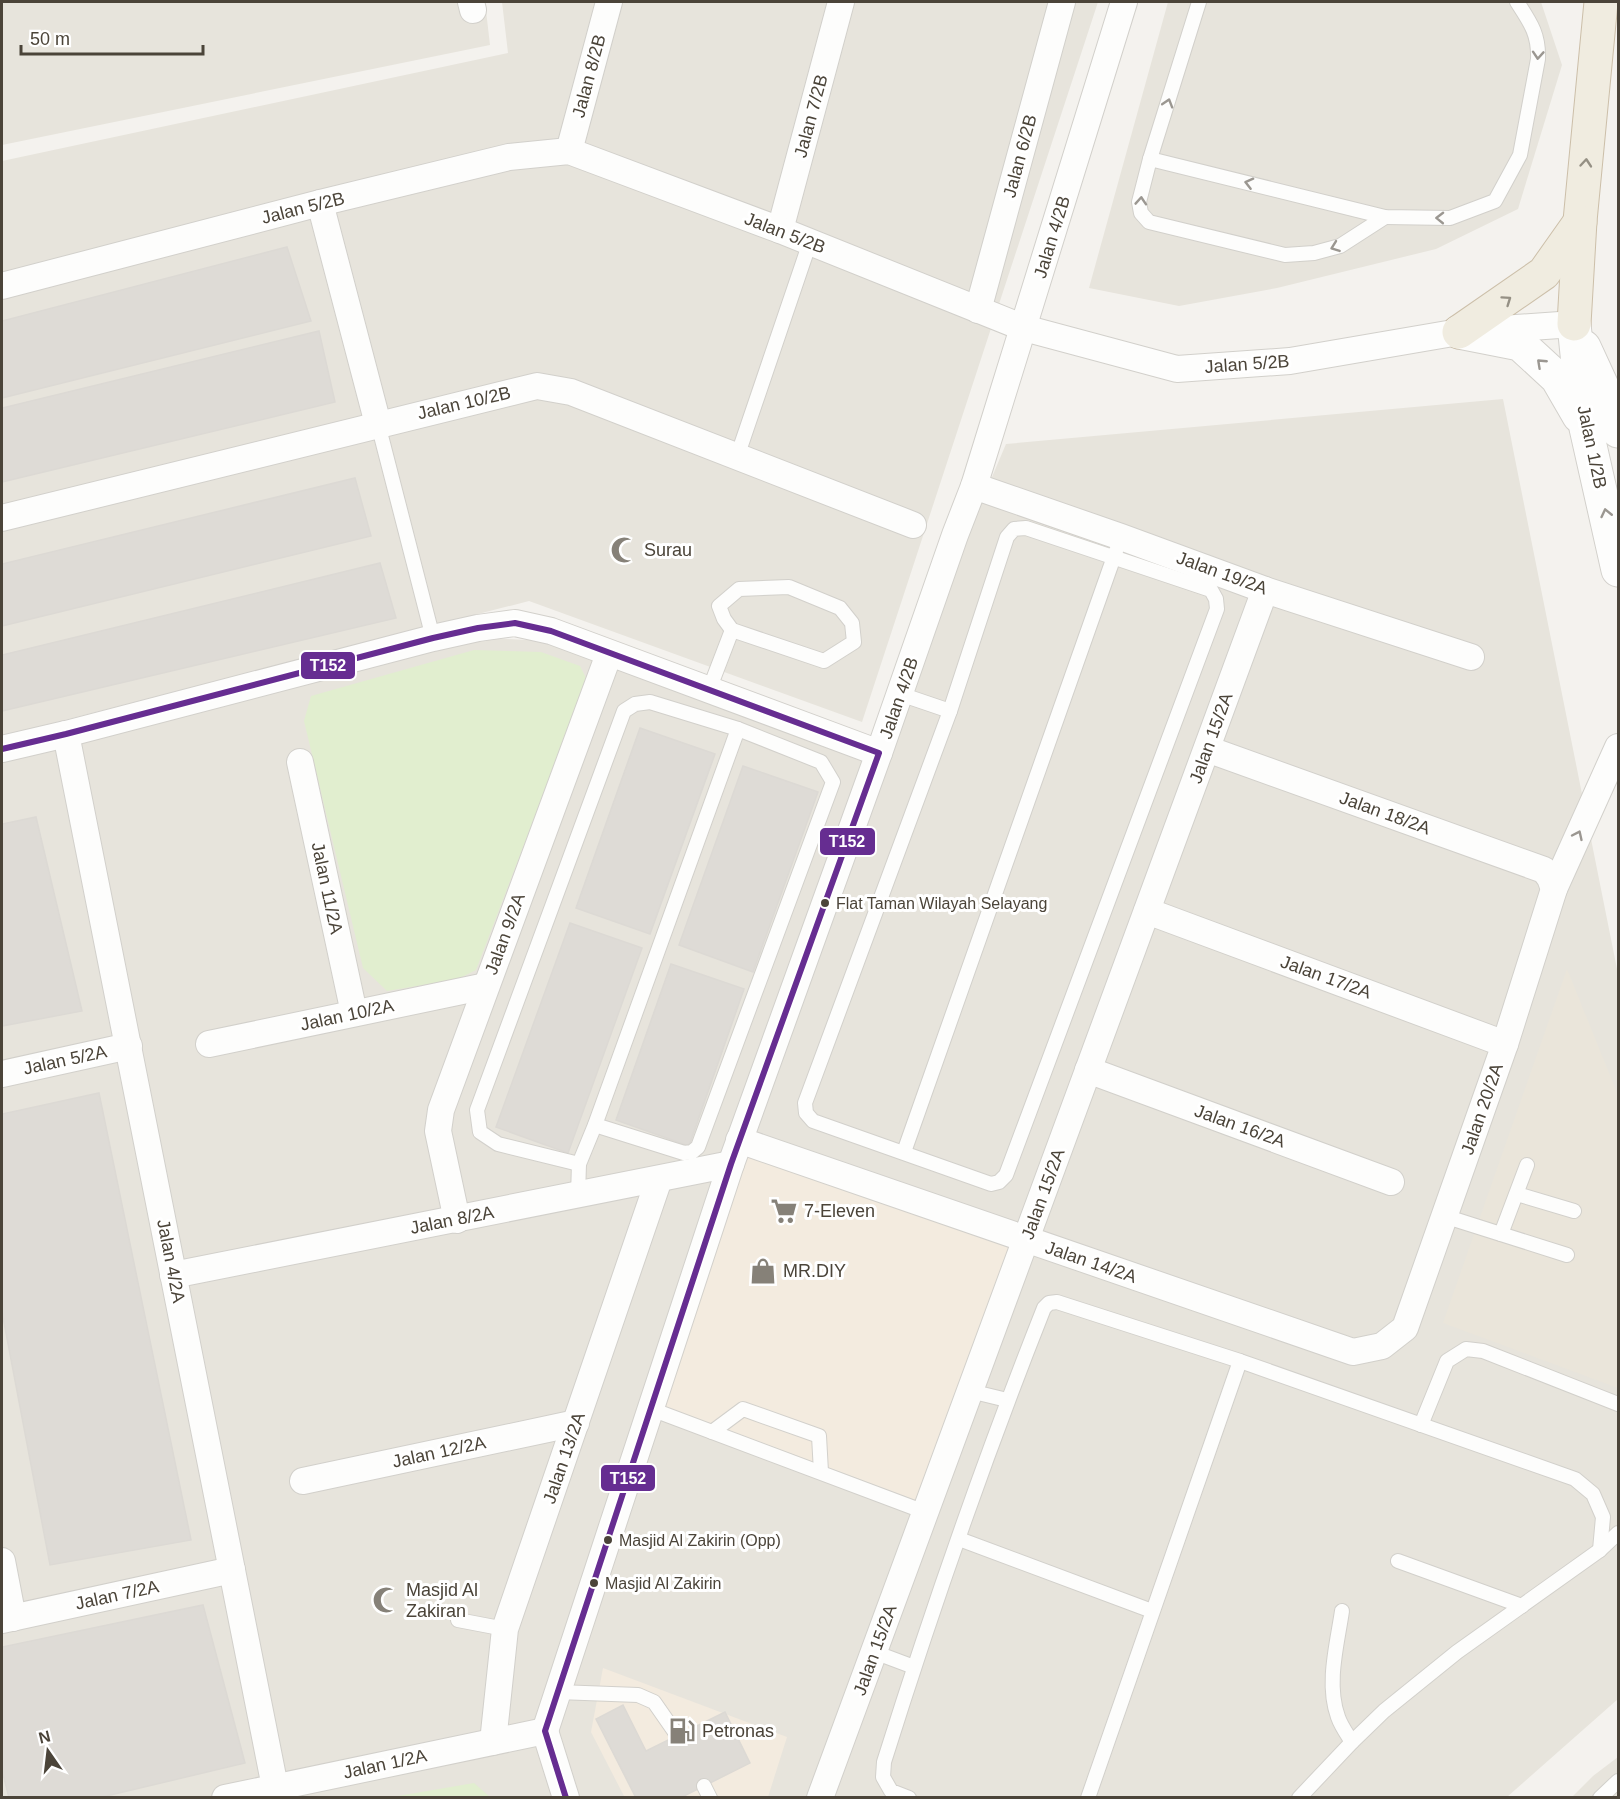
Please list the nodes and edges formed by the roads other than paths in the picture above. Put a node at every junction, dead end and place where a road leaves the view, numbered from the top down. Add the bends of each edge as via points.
1 (609, 2) edge
2 (841, 2) edge
3 (1062, 2) edge
4 (1124, 2) edge
5 (1199, 2) edge
6 (1517, 2) edge
7 (1601, 2) edge
8 (569, 151) junction
9 (1150, 159) junction
10 (320, 203) junction
11 (1385, 217) junction
12 (1580, 221) junction
13 (780, 231) junction
14 (810, 242) junction
15 (2, 286) edge
16 (978, 310) junction
17 (1574, 324) junction
18 (1024, 328) junction
19 (1459, 332) junction
20 (378, 424) junction
21 (1586, 428) junction
22 (1618, 431) edge
23 (737, 458) junction
24 (974, 486) junction
25 (2, 518) edge
26 (913, 525) dead end
27 (1118, 547) junction
28 (1618, 570) edge
29 (1265, 590) junction
30 (732, 630) junction
31 (433, 638) junction
32 (609, 654) junction
33 (1471, 657) dead end
34 (709, 690) junction
35 (900, 694) junction
36 (950, 711) junction
37 (738, 729) junction
38 (66, 734) junction
39 (1618, 747) edge
40 (2, 749) edge
41 (1207, 749) junction
42 (879, 753) junction
43 (300, 762) dead end
44 (1554, 889) junction
45 (1147, 911) junction
46 (486, 986) junction
47 (354, 1013) junction
48 (209, 1044) dead end
49 (1505, 1044) junction
50 (129, 1046) junction
51 (1088, 1070) junction
52 (2, 1074) edge
53 (595, 1125) junction
54 (739, 1140) junction
55 (904, 1152) junction
56 (579, 1164) junction
57 (730, 1164) junction
58 (1527, 1165) dead end
59 (659, 1179) junction
60 (1391, 1182) dead end
61 (1516, 1194) junction
62 (578, 1195) junction
63 (1574, 1211) dead end
64 (1444, 1216) junction
65 (457, 1220) junction
66 (1501, 1234) junction
67 (1026, 1239) junction
68 (1567, 1255) dead end
69 (173, 1275) junction
70 (1405, 1328) joint
71 (1240, 1360) junction
72 (970, 1391) junction
73 (1007, 1400) junction
74 (1618, 1404) edge
75 (651, 1409) junction
76 (576, 1423) junction
77 (1421, 1425) junction
78 (712, 1432) junction
79 (821, 1472) junction
80 (303, 1481) dead end
81 (925, 1512) junction
82 (1618, 1533) edge
83 (959, 1539) junction
84 (1600, 1550) junction
85 (2, 1561) edge
86 (1398, 1561) dead end
87 (232, 1570) junction
88 (1522, 1606) junction
89 (1152, 1611) junction
90 (1342, 1611) dead end
91 (7, 1619) edge
92 (458, 1620) dead end
93 (505, 1629) junction
94 (874, 1652) junction
95 (914, 1668) junction
96 (558, 1692) junction
97 (545, 1731) junction
98 (677, 1735) dead end
99 (493, 1742) junction
100 (1352, 1742) junction
101 (1618, 1781) edge
102 (275, 1787) junction
103 (225, 1797) edge
104 (566, 1797) edge
105 (820, 1797) edge
106 (909, 1797) edge
107 (1088, 1797) edge
108 (1299, 1797) edge
109 (1600, 1797) edge

1 - 8 street, Jalan 8/2B
2 - 13 street, Jalan 7/2B
3 - 16 street, Jalan 6/2B
4 - 18 street, Jalan 4/2B
9 -> 5 lane
6 -> 11 lane via 1534,28 1538,59 1520,156 1495,201 1450,218
12 -> 7 highway
8 - 10 street, Jalan 5/2B via 509,157
8 - 13 street, Jalan 5/2B
11 -> 9 lane
11 -> 9 lane via 1340,246 1314,254 1284,255 1149,222 1141,213 1139,202
10 - 15 street, Jalan 5/2B
10 - 20 street
12 - 17 highway
19 -> 12 highway via 1544,273
13 - 14 street, Jalan 5/2B
14 - 16 street, Jalan 5/2B
14 - 23 lane
16 - 18 street, Jalan 5/2B
17 - 19 street, Jalan 5/2B
17 - 21 street, Jalan 1/2B
17 - 22 street via 1613,410
18 - 19 street, Jalan 5/2B via 1177,369 1290,361
18 - 24 street, Jalan 4/2B
21 -> 19 street via 1557,378 1520,344
20 - 23 street, Jalan 10/2B via 537,386 571,392
20 - 25 street, Jalan 10/2B
20 - 31 lane
28 -> 21 street, Jalan 1/2B
23 - 26 street, Jalan 10/2B
24 - 27 street, Jalan 19/2A
24 - 35 street, Jalan 4/2B
27 - 29 street, Jalan 19/2A
27 - 36 lane via 1026,528 1014,529 1007,537
27 - 55 lane
27 - 55 lane via 1211,590 1217,609 1006,1175 991,1184
29 - 33 street, Jalan 19/2A
29 - 41 street, Jalan 15/2A
30 - 30 lane via 719,606 739,589 789,587 840,608 852,623 854,642 824,661
30 - 34 lane
31 - 32 street via 515,623 551,631
31 - 38 street
32 - 34 street
32 - 46 street, Jalan 9/2A
34 - 42 street
35 - 36 lane
35 - 42 street, Jalan 4/2B
36 - 55 lane via 805,1103 806,1113 813,1121
37 - 53 lane
37 - 53 lane via 821,762 833,782 824,809 698,1147 684,1153
37 - 56 lane via 650,702 635,704 624,711 477,1110 480,1132 498,1144
38 - 40 street
38 - 50 street, Jalan 4/2A
44 -> 39 street, Jalan 20/2A
41 - 44 street, Jalan 18/2A via 1544,870
41 - 45 street, Jalan 15/2A
42 - 54 street, Jalan 4/2B
43 - 47 street, Jalan 11/2A
44 - 49 street, Jalan 20/2A
45 - 49 street, Jalan 17/2A
45 - 51 street, Jalan 15/2A
46 - 47 street, Jalan 10/2A
46 - 65 street, Jalan 9/2A via 441,1110 438,1131
47 - 48 street, Jalan 10/2A
49 - 64 street, Jalan 20/2A
50 - 52 street, Jalan 5/2A
50 - 69 street, Jalan 4/2A
51 - 60 street, Jalan 16/2A
51 - 67 street, Jalan 15/2A
53 - 56 lane
54 - 57 street, Jalan 4/2B
54 - 67 street, Jalan 14/2A
56 - 62 lane
57 - 59 street, Jalan 8/2A
57 - 75 street, Jalan 4/2B
58 - 61 lane
59 - 62 street, Jalan 8/2A
59 - 76 street, Jalan 13/2A
61 - 63 lane
61 - 66 lane
62 - 65 street, Jalan 8/2A
64 - 66 lane
64 - 70 street, Jalan 20/2A
65 - 69 street, Jalan 8/2A
66 - 68 lane
67 - 70 street, Jalan 14/2A via 1353,1352 1382,1346
67 - 72 street, Jalan 15/2A
69 - 87 street, Jalan 4/2A
71 - 73 lane via 1057,1302 1049,1303
71 - 77 lane
71 - 89 lane
72 - 73 lane
72 - 81 street, Jalan 15/2A
73 - 83 lane
74 - 77 lane via 1483,1351 1466,1349 1447,1361
75 - 78 lane
75 - 96 street, Jalan 4/2B
76 - 80 street, Jalan 12/2A
76 - 93 street, Jalan 13/2A
77 - 84 lane via 1575,1479 1593,1494 1603,1517
78 - 79 lane
78 - 79 lane via 743,1409 819,1436
79 - 81 lane
81 - 94 street, Jalan 15/2A
82 - 84 lane
83 - 89 lane
83 - 95 lane
84 - 88 lane
85 - 91 street
86 - 88 lane
87 - 91 street, Jalan 7/2A
87 - 102 street, Jalan 4/2A
88 - 100 lane via 1393,1703
89 - 107 lane
90 - 100 lane via 1333,1701
92 - 93 lane
93 - 99 street, Jalan 13/2A
94 - 95 lane
94 - 105 street, Jalan 15/2A
95 - 106 lane via 883,1769 891,1791
96 - 97 street, Jalan 4/2B
96 - 98 lane via 638,1695 654,1702
97 - 99 street, Jalan 1/2A
97 - 104 street
99 - 102 street, Jalan 1/2A
100 - 108 lane
101 - 109 lane
102 - 103 street, Jalan 1/2A

